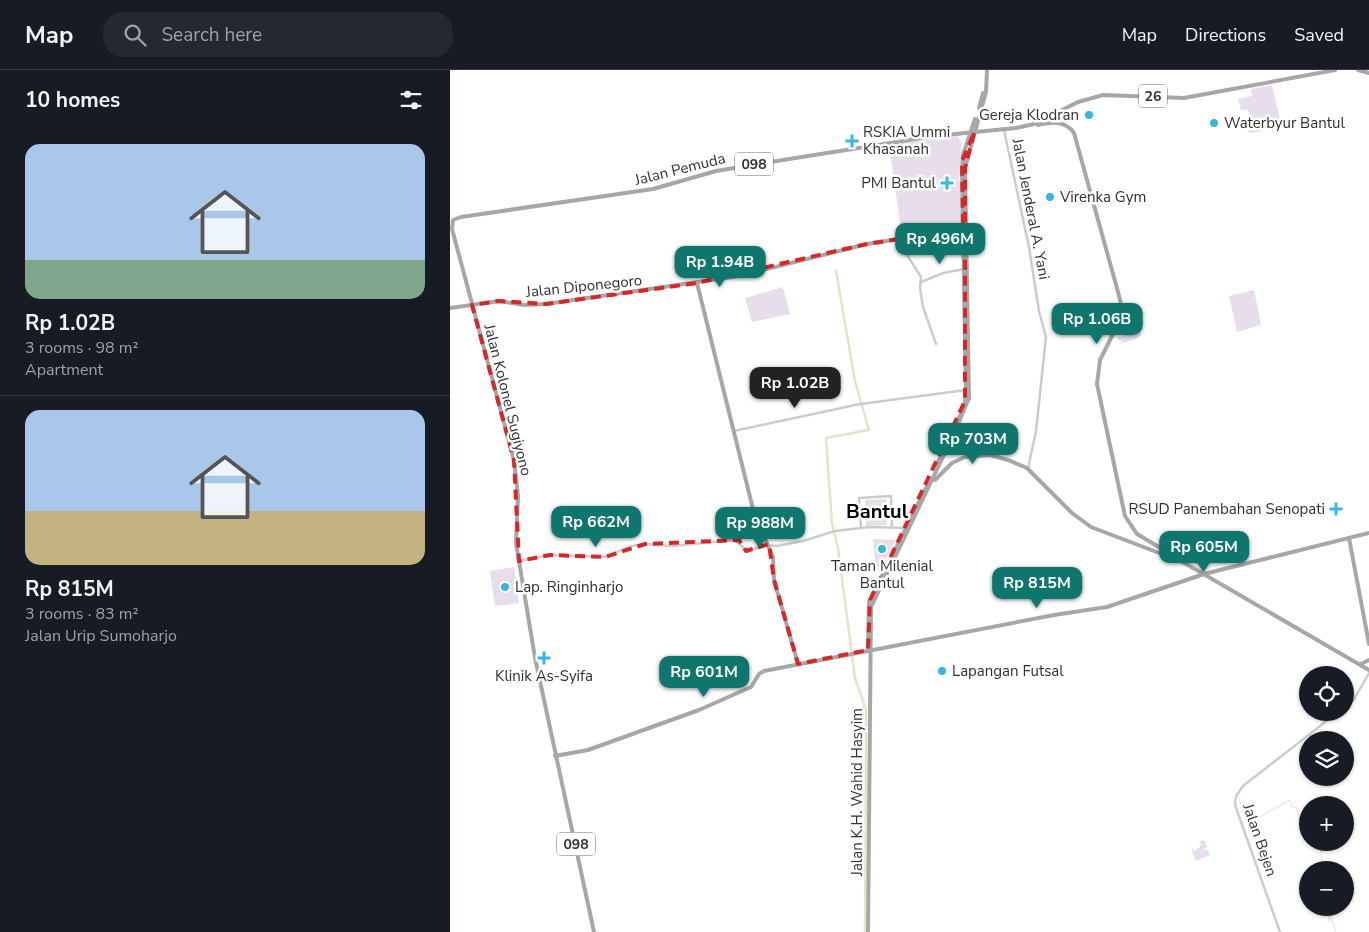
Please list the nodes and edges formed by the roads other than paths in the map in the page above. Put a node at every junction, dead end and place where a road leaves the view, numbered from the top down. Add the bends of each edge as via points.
1 (986, 70) edge
2 (1335, 70) edge
3 (1358, 70) edge
4 (1369, 74) edge
5 (1022, 127) junction
6 (1004, 130) junction
7 (973, 133) junction
8 (963, 229) junction
9 (902, 247) dead end
10 (964, 269) junction
11 (921, 282) junction
12 (697, 283) junction
13 (472, 305) junction
14 (450, 308) edge
15 (967, 315) junction
16 (936, 344) dead end
17 (966, 390) junction
18 (955, 430) junction
19 (734, 431) junction
20 (1028, 468) junction
21 (933, 480) junction
22 (892, 527) junction
23 (861, 528) junction
24 (908, 528) junction
25 (1369, 533) edge
26 (1349, 538) junction
27 (769, 545) junction
28 (519, 561) junction
29 (1184, 562) junction
30 (1194, 568) junction
31 (1217, 571) junction
32 (1204, 574) junction
33 (1192, 577) junction
34 (1216, 580) junction
35 (1369, 644) edge
36 (869, 651) junction
37 (1369, 660) edge
38 (798, 664) junction
39 (1361, 664) junction
40 (1369, 672) edge
41 (1354, 699) edge
42 (1326, 721) edge
43 (555, 756) junction
44 (594, 932) edge
45 (868, 932) edge
46 (1280, 932) edge

1 - 7 main road via 986,92
2 - 5 main road, 26 via 1184,98 1103,95 1078,102
3 - 4 main road
5 - 6 main road, 26
5 - 29 main road via 1062,123 1071,128 1077,139 1122,308 1118,325 1100,360 1097,378 1124,510 1129,525 1137,534
6 - 7 main road, 26
6 - 20 street, Jalan Jenderal A. Yani via 1046,337 1036,431
7 - 8 main road via 962,161
7 - 13 main road, Jalan Pemuda / 098 via 716,171 654,190 461,217 453,220 452,229
7 - 15 main road via 965,168
8 - 10 main road
8 - 12 main road, Jalan Diponegoro via 868,244 751,274
9 - 11 street via 916,266
10 - 11 street
10 - 15 main road
11 - 16 street via 923,307
12 - 13 main road, Jalan Diponegoro via 546,304 499,301
12 - 19 main road
13 - 14 main road, Jalan Diponegoro
13 - 28 main road, Jalan Kolonel Sugiyono / 098 via 514,460
15 - 17 main road
15 - 18 main road via 969,398
17 - 18 main road
17 - 19 street via 862,404
18 - 21 main road
18 - 24 main road
19 - 27 main road via 755,516
20 - 21 main road via 998,457 973,455 954,462
20 - 29 main road via 1072,513 1091,527
21 - 24 main road
22 - 23 street
22 - 23 street via 891,496 859,498
22 - 24 street
23 - 27 street
24 - 36 main road, Jalan K.H. Wahid Hasyim via 868,605
25 - 26 main road
26 - 31 main road
26 - 35 main road
27 - 28 street via 746,551 735,540 672,546 645,544 605,557 550,554
27 - 38 main road via 774,561 774,580
28 - 43 main road, 098
29 - 30 main road
30 - 32 main road
30 - 33 main road
31 - 32 main road
31 - 34 main road via 1213,575
32 - 33 main road
32 - 34 main road
33 - 36 main road via 1102,608
34 - 39 main road
36 - 38 main road
36 - 45 main road, Jalan K.H. Wahid Hasyim
37 - 39 main road
38 - 43 main road via 762,671 751,687 667,722 588,750
39 - 40 main road
40 - 41 street
42 - 46 street, Jalan Bejen via 1243,786 1236,796 1235,805
43 - 44 main road, 098

